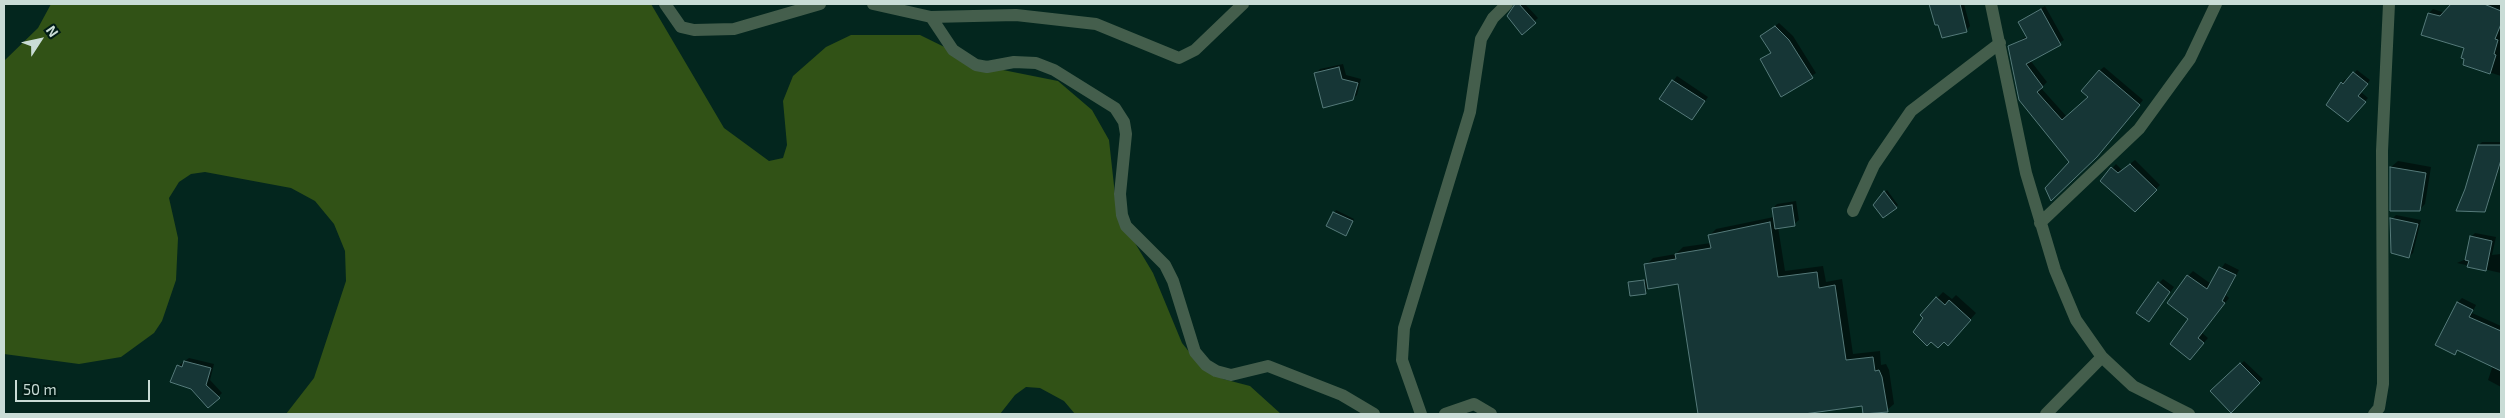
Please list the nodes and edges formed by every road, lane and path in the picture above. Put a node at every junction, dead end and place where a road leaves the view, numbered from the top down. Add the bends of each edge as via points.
1 (665, 4) edge
2 (820, 4) edge
3 (873, 4) edge
4 (1243, 4) edge
5 (1507, 4) edge
6 (1991, 4) edge
7 (2216, 4) edge
8 (2389, 4) edge
9 (931, 17) junction
10 (2000, 43) junction
11 (1853, 211) dead end
12 (2040, 223) junction
13 (2102, 356) junction
14 (1374, 414) edge
15 (1421, 414) edge
16 (1445, 414) edge
17 (1491, 414) edge
18 (2046, 414) edge
19 (2189, 414) edge
20 (2374, 414) edge

1 - 2 street via 681,27 694,30 734,29
3 - 9 street
4 - 9 street via 1195,50 1180,58 1096,24 1016,15
5 - 15 street via 1493,18 1481,39 1470,112 1404,328 1402,360
6 - 10 street
7 - 12 street via 2190,59 2139,129
8 - 20 street via 2382,152 2383,384 2379,408
9 - 14 street via 953,50 976,65 1036,63 1054,70 1115,108 1124,122 1126,134 1120,194 1122,215 1126,226 1165,265 1195,352 1206,365 1230,375 1268,366 1342,395
10 - 11 street via 1911,112 1874,165
10 - 12 street via 2026,173
12 - 13 street via 2076,320
13 - 18 street
13 - 19 street via 2133,386
16 - 17 street via 1474,404

